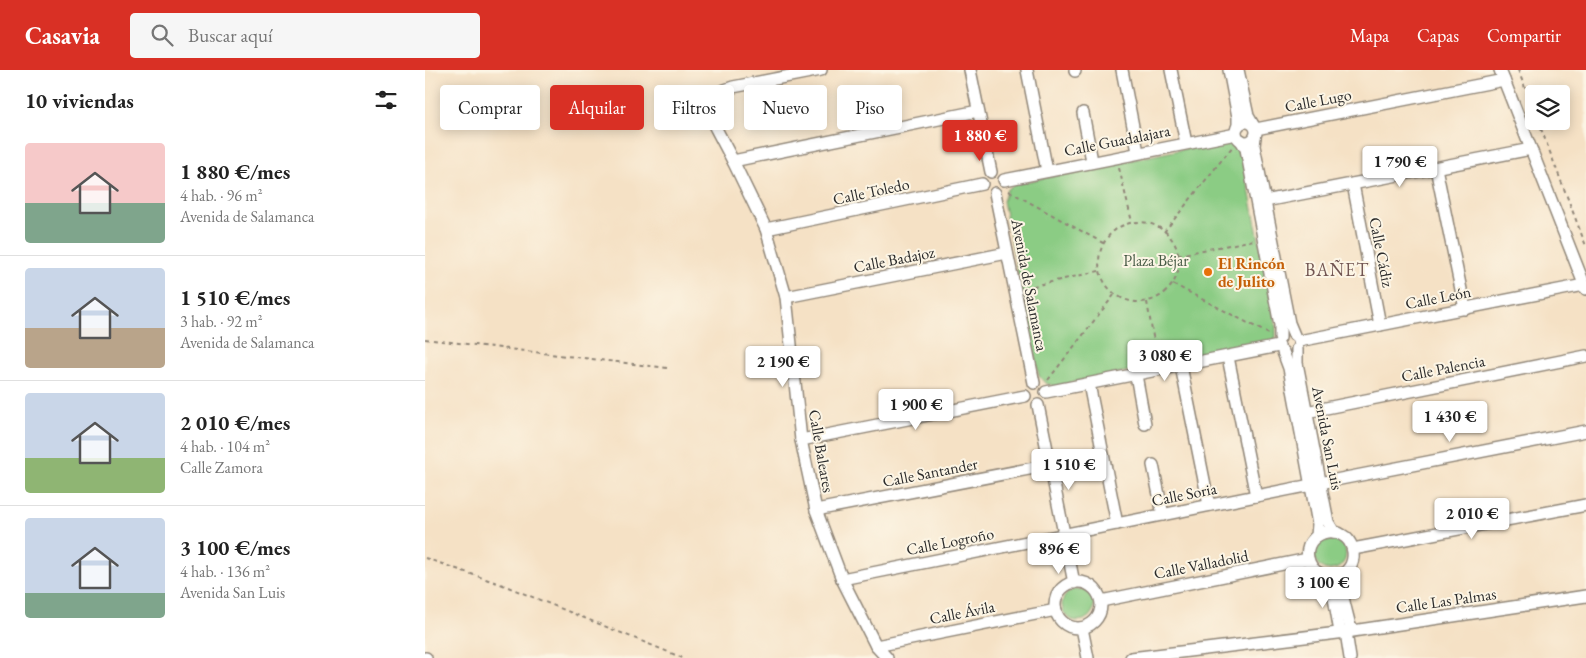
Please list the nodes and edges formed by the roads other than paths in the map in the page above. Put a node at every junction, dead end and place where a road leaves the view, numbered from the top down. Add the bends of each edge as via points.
1 (821, 70) edge
2 (970, 70) edge
3 (1027, 70) edge
4 (1122, 70) edge
5 (1171, 70) edge
6 (1229, 70) edge
7 (1238, 70) edge
8 (1502, 75) edge
9 (978, 111) junction
10 (1083, 112) dead end
11 (1254, 130) junction
12 (1238, 135) junction
13 (1186, 143) junction
14 (1531, 149) junction
15 (1138, 152) junction
16 (733, 161) junction
17 (1092, 162) junction
18 (1437, 168) junction
19 (1047, 171) junction
20 (991, 172) junction
21 (982, 184) junction
22 (1353, 184) junction
23 (1001, 187) junction
24 (1265, 201) junction
25 (766, 229) junction
26 (1007, 253) junction
27 (1585, 287) edge
28 (786, 297) junction
29 (1465, 309) junction
30 (1380, 325) junction
31 (1297, 342) junction
32 (1280, 344) junction
33 (1586, 356) edge
34 (1228, 357) junction
35 (1181, 366) junction
36 (1136, 375) junction
37 (1089, 384) junction
38 (1041, 387) junction
39 (1025, 396) junction
40 (1038, 405) junction
41 (1307, 412) junction
42 (1145, 424) dead end
43 (1586, 431) edge
44 (801, 440) junction
45 (1153, 465) dead end
46 (1051, 466) junction
47 (1316, 484) junction
48 (1256, 496) junction
49 (1209, 505) junction
50 (1586, 505) edge
51 (815, 510) junction
52 (1163, 515) junction
53 (1117, 524) junction
54 (1334, 532) junction
55 (1065, 535) junction
56 (1317, 536) junction
57 (1353, 549) junction
58 (1308, 560) junction
59 (1344, 573) junction
60 (1327, 577) junction
61 (842, 579) junction
62 (1074, 583) junction
63 (1586, 596) edge
64 (1101, 601) junction
65 (1056, 610) junction
66 (1083, 628) junction
67 (1346, 631) junction
68 (876, 646) junction
69 (887, 658) edge
70 (1088, 658) edge
71 (1131, 658) edge
72 (1350, 658) edge

1 - 16 street, Calle Baleares via 733,87 702,102
2 - 9 street
3 - 19 street
4 - 15 street
5 - 13 street
6 - 12 street, Avenida San Luis via 1239,117
7 - 11 street, Avenida San Luis
8 - 11 street, Calle Lugo
8 - 14 street
9 - 16 street
9 - 20 street
10 - 17 street
11 - 12 street via 1249,142
11 - 12 street via 1244,121
11 - 24 street, Avenida San Luis
12 - 13 street, Calle Guadalajara
12 - 32 street, Avenida San Luis via 1246,149 1280,325
13 - 15 street, Calle Guadalajara
14 - 18 street
14 - 27 street
15 - 17 street, Calle Guadalajara
16 - 25 street, Calle Baleares
17 - 19 street, Calle Guadalajara
18 - 22 street
18 - 29 street
19 - 23 street, Calle Guadalajara
20 - 21 street via 984,176
20 - 23 street via 999,173
21 - 23 street via 987,192
21 - 25 street, Calle Toledo
22 - 24 street
22 - 30 street, Calle Cádiz
23 - 26 street, Avenida de Salamanca
24 - 31 street, Avenida San Luis via 1289,323
25 - 28 street, Calle Baleares
26 - 28 street, Calle Badajoz
26 - 38 street, Avenida de Salamanca
27 - 29 street, Calle León
28 - 44 street, Calle Baleares
29 - 30 street, Calle León
30 - 31 street, Calle León
31 - 32 street via 1287,334
31 - 32 street via 1291,354
31 - 41 street, Avenida San Luis via 1297,363
32 - 34 street
32 - 47 street, Avenida San Luis via 1289,368
33 - 41 street, Calle Palencia
34 - 35 street
34 - 48 street
35 - 36 street
35 - 49 street
36 - 37 street
36 - 42 street
37 - 38 street
37 - 53 street
38 - 39 street via 1027,388
38 - 40 street via 1045,400
39 - 40 street via 1029,403
39 - 44 street
40 - 46 street
41 - 47 street, Avenida San Luis
43 - 47 street, Calle Soria
44 - 51 street, Calle Baleares
45 - 52 street
46 - 51 street, Calle Santander
46 - 55 street
47 - 48 street, Calle Soria
47 - 54 street, Avenida San Luis
47 - 56 street, Avenida San Luis
48 - 49 street, Calle Soria
49 - 52 street, Calle Soria
50 - 57 street
51 - 61 street, Calle Baleares
52 - 53 street, Calle Soria
53 - 55 street, Calle Soria
54 - 56 street
54 - 57 street via 1343,535
55 - 61 street, Calle Logroño
55 - 62 street
56 - 58 street via 1311,542
57 - 59 street via 1350,567
58 - 60 street via 1318,574
58 - 64 street, Calle Valladolid
59 - 60 street
59 - 67 street via 1341,582
60 - 67 street via 1333,586
61 - 68 street, Calle Baleares
62 - 64 street via 1091,586
62 - 65 street via 1059,592
63 - 67 street, Calle Las Palmas
64 - 66 street via 1097,618
65 - 66 street via 1065,624
65 - 68 street, Calle Ávila
66 - 70 street
67 - 71 street, Calle Las Palmas
67 - 72 street
68 - 69 street, Calle Baleares

